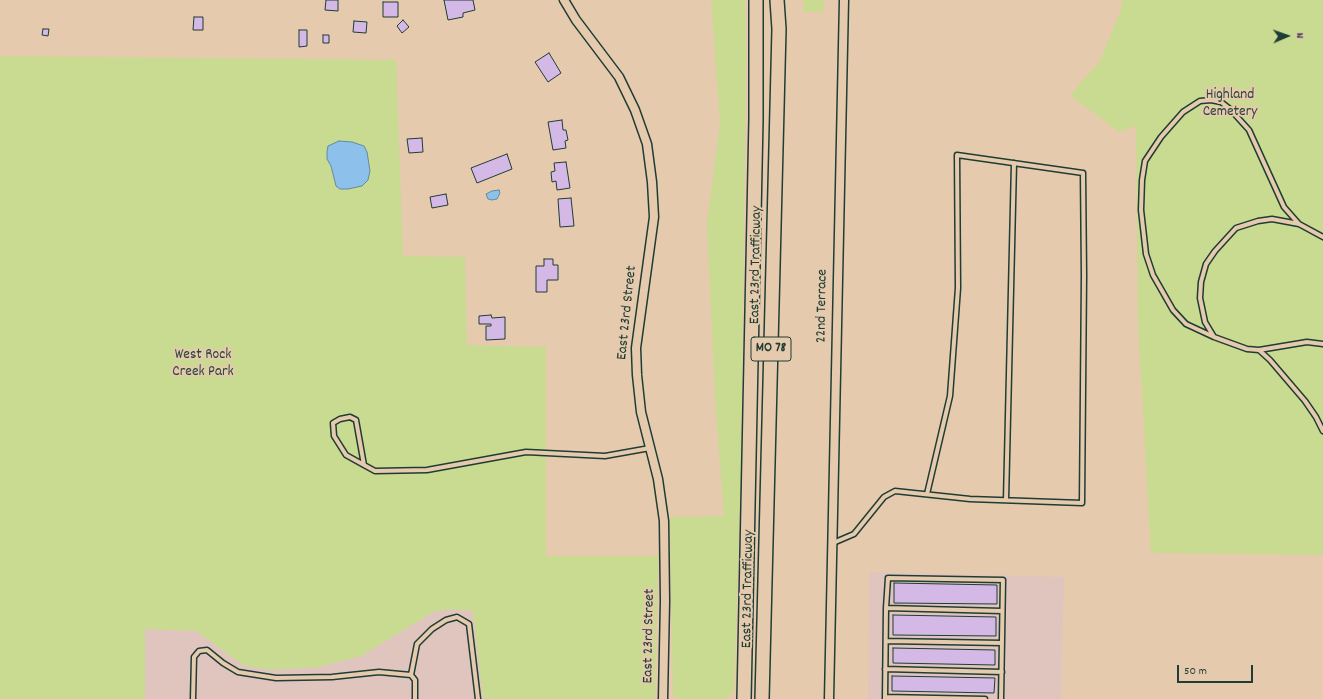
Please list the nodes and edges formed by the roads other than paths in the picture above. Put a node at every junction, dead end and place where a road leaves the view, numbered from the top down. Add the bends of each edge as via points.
1 (564, 0) edge
2 (756, 0) edge
3 (777, 0) edge
4 (844, 0) edge
5 (1014, 163) junction
6 (1299, 224) junction
7 (1323, 237) edge
8 (1214, 337) junction
9 (1323, 344) edge
10 (1259, 350) junction
11 (1323, 431) edge
12 (650, 448) junction
13 (364, 465) junction
14 (928, 494) junction
15 (1006, 500) junction
16 (832, 543) junction
17 (886, 608) junction
18 (1002, 611) junction
19 (886, 641) junction
20 (1002, 643) junction
21 (885, 668) junction
22 (1002, 672) junction
23 (411, 675) junction
24 (885, 698) edge
25 (193, 699) edge
26 (416, 699) edge
27 (478, 699) edge
28 (663, 699) edge
29 (744, 699) edge
30 (762, 699) edge
31 (829, 699) edge
32 (985, 699) edge
33 (1001, 699) edge

1 - 12 street, East 23rd Street via 619,77 635,110 647,144 654,217 636,348 641,412
2 - 29 main road, East 23rd Trafficway / MO 78 via 756,127
3 - 30 main road, East 23rd Trafficway / MO 78 via 779,29
4 - 16 street, 22nd Terrace
5 - 14 lane via 957,154 958,288 950,396
5 - 15 lane
5 - 15 lane via 1083,173 1082,503
6 - 7 lane
6 - 8 lane via 1272,219 1236,228 1215,251 1206,264 1200,298 1205,322
6 - 8 lane via 1284,207 1248,130 1221,102 1200,101 1183,112 1161,137 1145,161 1142,180 1141,210 1146,254 1152,275 1173,310 1186,324
8 - 10 lane via 1246,349
9 - 10 lane via 1307,342
10 - 11 lane via 1305,401
12 - 13 lane via 605,456 526,452 427,470 375,471
12 - 28 street, East 23rd Street via 658,479 664,521
13 - 13 lane via 346,455 334,436 333,423 340,418 350,417 356,420
14 - 15 lane
14 - 16 lane via 895,491 884,497 854,534
16 - 31 street, 22nd Terrace
17 - 18 lane
17 - 18 lane via 888,578 1003,580
17 - 19 lane
18 - 20 lane
19 - 20 lane
19 - 21 lane
20 - 22 lane
21 - 22 lane
21 - 24 lane
22 - 33 lane
23 - 25 lane via 379,672 276,678 238,672 207,650 203,650 198,651 194,657
23 - 26 lane via 415,680
23 - 27 lane via 417,644 432,628 457,617 469,624
24 - 32 lane

